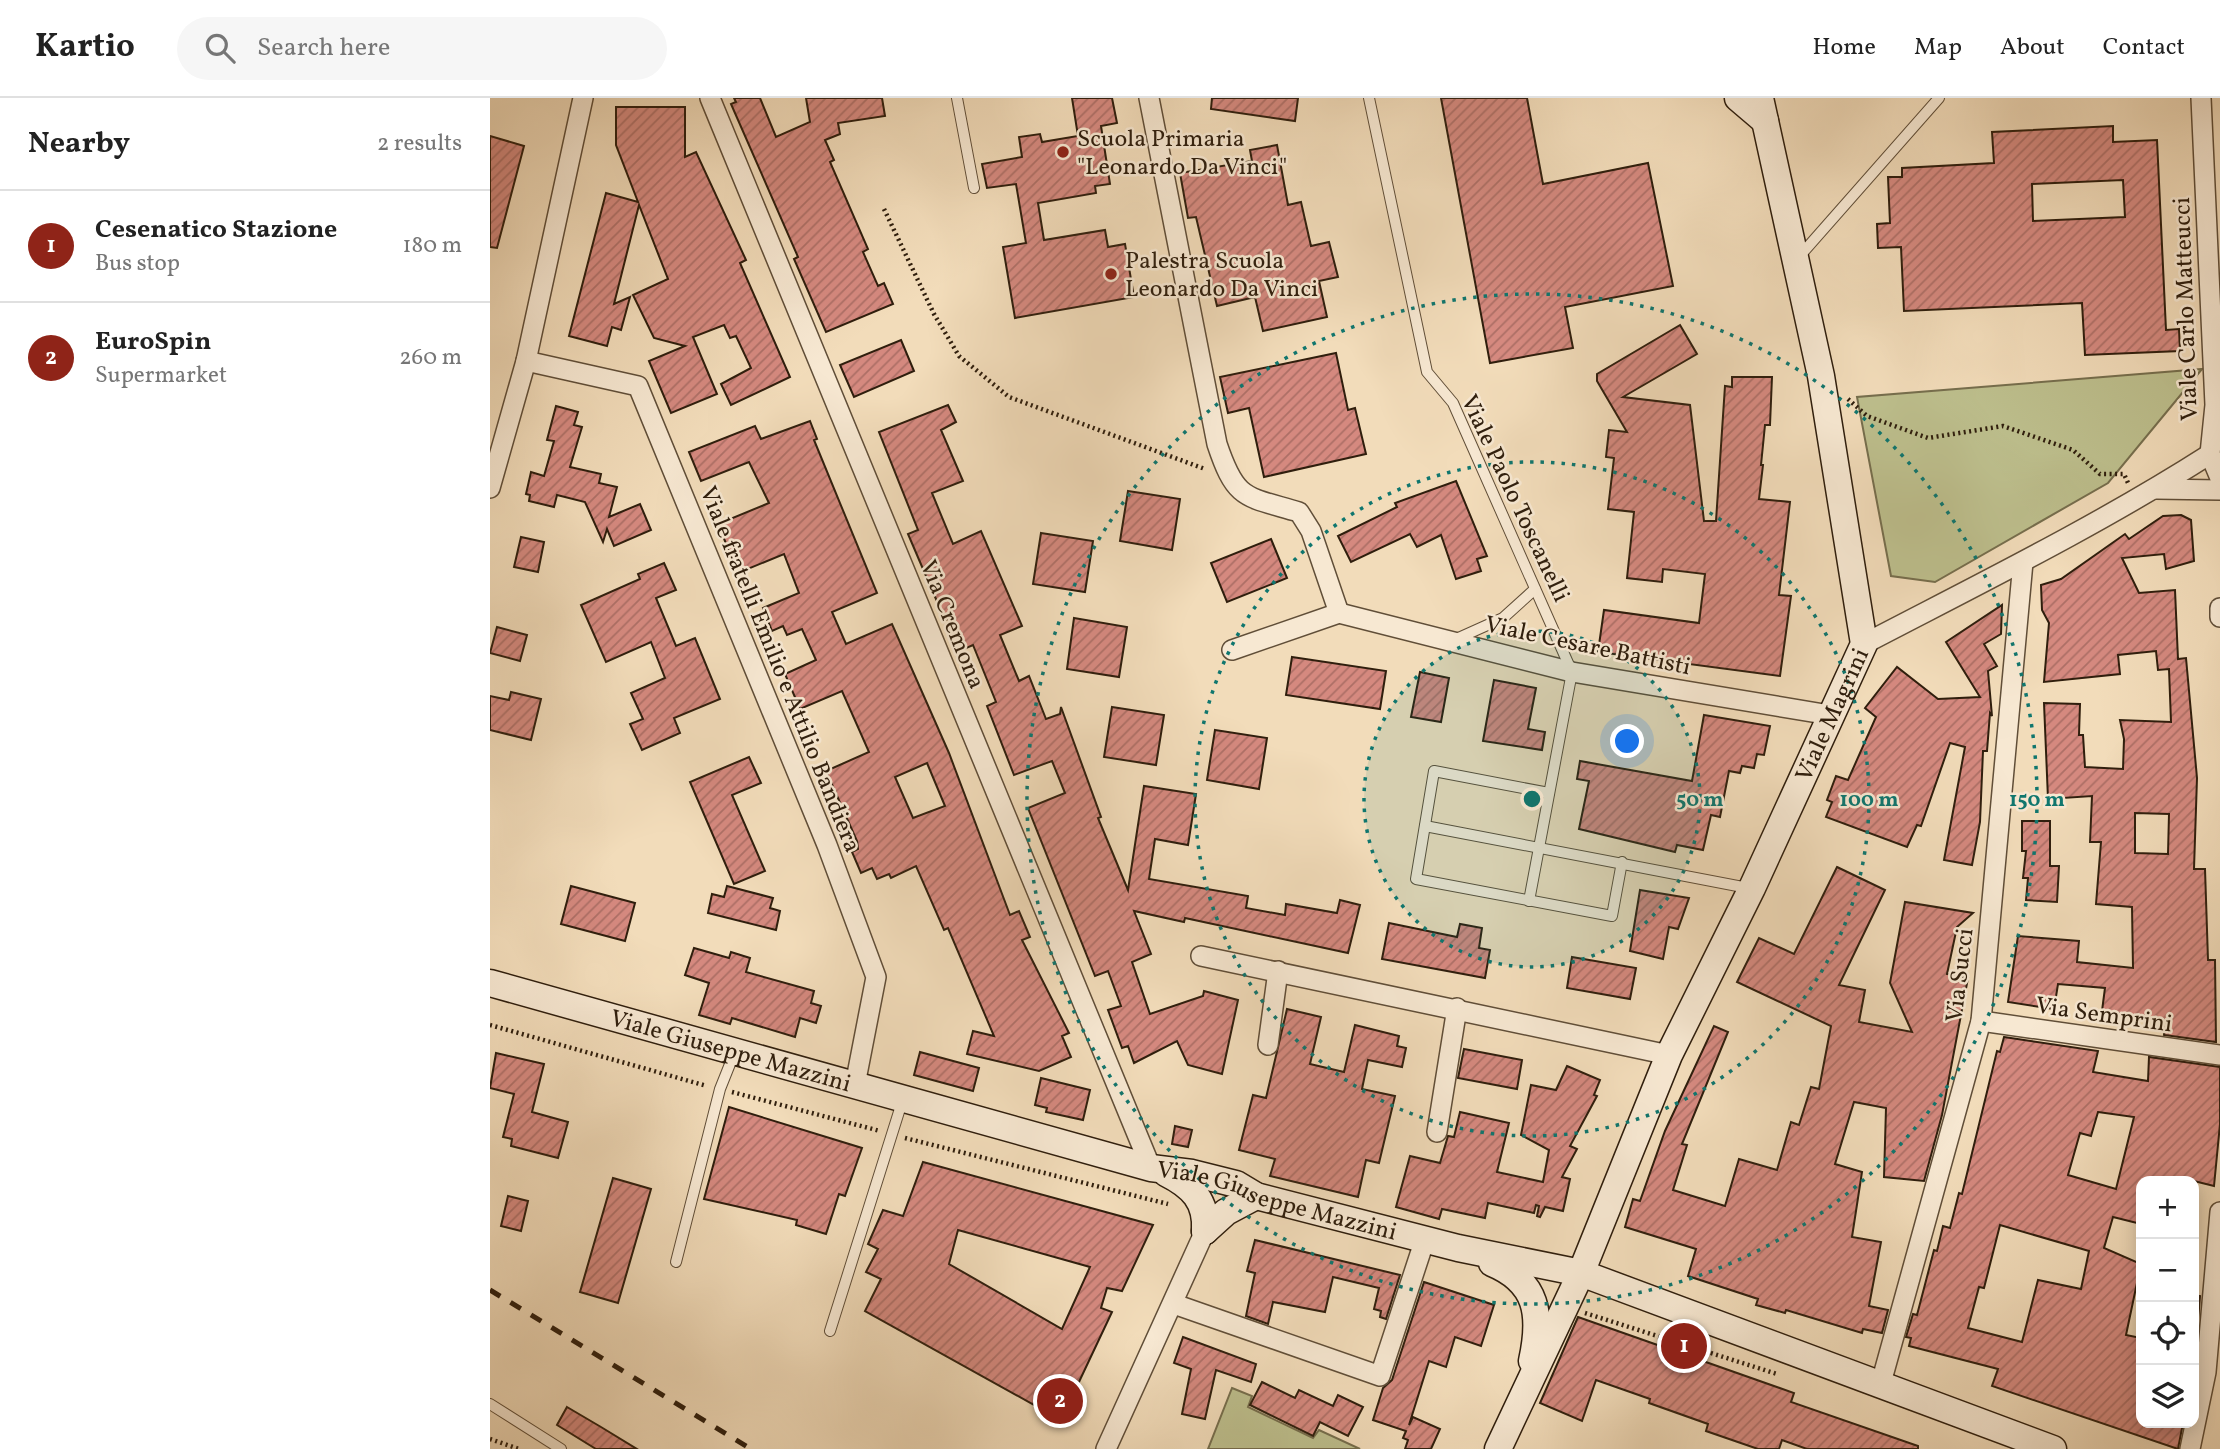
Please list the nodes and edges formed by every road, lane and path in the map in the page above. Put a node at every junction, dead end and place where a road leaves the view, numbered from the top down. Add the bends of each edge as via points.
1 (583, 98) edge
2 (710, 98) edge
3 (957, 98) edge
4 (1149, 98) edge
5 (1369, 98) edge
6 (1738, 98) edge
7 (1939, 98) edge
8 (2200, 98) edge
9 (1763, 110) edge
10 (974, 188) dead end
11 (884, 209) dead end
12 (1796, 260) junction
13 (526, 361) junction
14 (1821, 376) junction
15 (2215, 453) edge
16 (1227, 472) junction
17 (2220, 478) edge
18 (490, 488) edge
19 (2156, 489) junction
20 (2220, 490) edge
21 (2135, 499) junction
22 (2023, 562) junction
23 (1535, 589) junction
24 (2220, 608) edge
25 (1339, 613) junction
26 (2220, 617) edge
27 (1451, 641) junction
28 (1864, 643) junction
29 (1232, 650) dead end
30 (1572, 672) junction
31 (1830, 715) junction
32 (1549, 793) junction
33 (1424, 826) junction
34 (1539, 847) junction
35 (1622, 862) junction
36 (1752, 888) junction
37 (1529, 901) junction
38 (1201, 956) dead end
39 (1278, 971) junction
40 (490, 983) edge
41 (1457, 1008) junction
42 (1981, 1021) junction
43 (490, 1025) edge
44 (1268, 1045) dead end
45 (734, 1054) junction
46 (1670, 1055) junction
47 (2220, 1055) edge
48 (855, 1085) junction
49 (720, 1089) junction
50 (903, 1099) junction
51 (1437, 1132) dead end
52 (892, 1135) junction
53 (1156, 1169) junction
54 (1256, 1196) junction
55 (1171, 1205) dead end
56 (2220, 1212) edge
57 (1205, 1231) junction
58 (1425, 1239) junction
59 (1458, 1248) junction
60 (676, 1262) dead end
61 (1581, 1273) junction
62 (1174, 1304) junction
63 (830, 1331) dead end
64 (1881, 1383) junction
65 (1523, 1396) junction
66 (2211, 1396) edge
67 (490, 1404) edge
68 (490, 1439) edge
69 (519, 1449) edge
70 (561, 1449) edge
71 (1106, 1449) edge
72 (1498, 1449) edge
73 (2053, 1449) edge
74 (2190, 1449) edge

1 - 13 street
2 - 53 street, Via Cremona
3 - 10 lane
4 - 16 street via 1217,444
5 - 23 lane, Viale Paolo Toscanelli via 1427,372 1453,403
6 - 9 street, Viale Magrini
7 - 12 lane
8 - 15 street, Viale Carlo Matteucci
9 - 12 street, Viale Magrini
11 - 16 path via 959,356 1009,397 1199,468
12 - 14 street, Viale Magrini
13 - 18 street
13 - 48 street, Viale fratelli Emilio e Attilio Bandiera via 638,386 827,845 876,977
14 - 21 path via 1867,416 1928,438 2003,426 2073,450 2100,474 2124,474
14 - 28 street, Viale Magrini
15 - 17 street
15 - 19 street, Viale Carlo Matteucci
16 - 25 street via 1245,496 1299,512 1311,531
19 - 20 street, Viale Carlo Matteucci
19 - 21 street, Viale Carlo Matteucci
21 - 22 street, Viale Carlo Matteucci
22 - 28 street, Viale Carlo Matteucci
22 - 42 street, Via Succi
23 - 27 lane via 1503,618
23 - 30 lane, Viale Paolo Toscanelli
24 - 26 street
25 - 27 street, Viale Cesare Battisti
25 - 29 street
27 - 30 street, Viale Cesare Battisti
28 - 31 street, Viale Magrini
30 - 31 street, Viale Cesare Battisti
30 - 32 lane
31 - 36 street, Viale Magrini
32 - 33 lane via 1433,771
32 - 34 lane
33 - 34 lane
33 - 37 lane via 1416,879
34 - 35 lane
34 - 37 lane
35 - 36 lane
35 - 37 lane via 1612,916
36 - 46 street, Viale Magrini
38 - 39 street
39 - 41 street
39 - 44 street
40 - 45 street, Viale Giuseppe Mazzini
41 - 46 street
41 - 51 street
42 - 47 street, Via Semprini
42 - 64 street, Via Succi
43 - 49 path
45 - 48 street, Viale Giuseppe Mazzini
45 - 49 lane
46 - 61 street, Viale Magrini
48 - 50 street, Viale Giuseppe Mazzini
49 - 52 path
49 - 60 lane
50 - 52 lane
50 - 53 street, Viale Giuseppe Mazzini
52 - 55 path
52 - 63 lane
53 - 54 street, Viale Giuseppe Mazzini via 1236,1184
53 - 57 street via 1182,1181 1201,1201
54 - 57 street via 1226,1212
54 - 58 street, Viale Giuseppe Mazzini
56 - 66 street
57 - 62 street
58 - 59 street, Viale Giuseppe Mazzini
58 - 62 street via 1380,1376
59 - 61 street, Viale Giuseppe Mazzini
59 - 65 street via 1511,1271 1529,1289 1536,1318
61 - 64 street, Viale Giuseppe Mazzini
61 - 65 street, Viale Magrini
62 - 71 street
64 - 73 street, Viale Giuseppe Mazzini
65 - 72 street
66 - 74 street
67 - 70 lane
68 - 69 path

